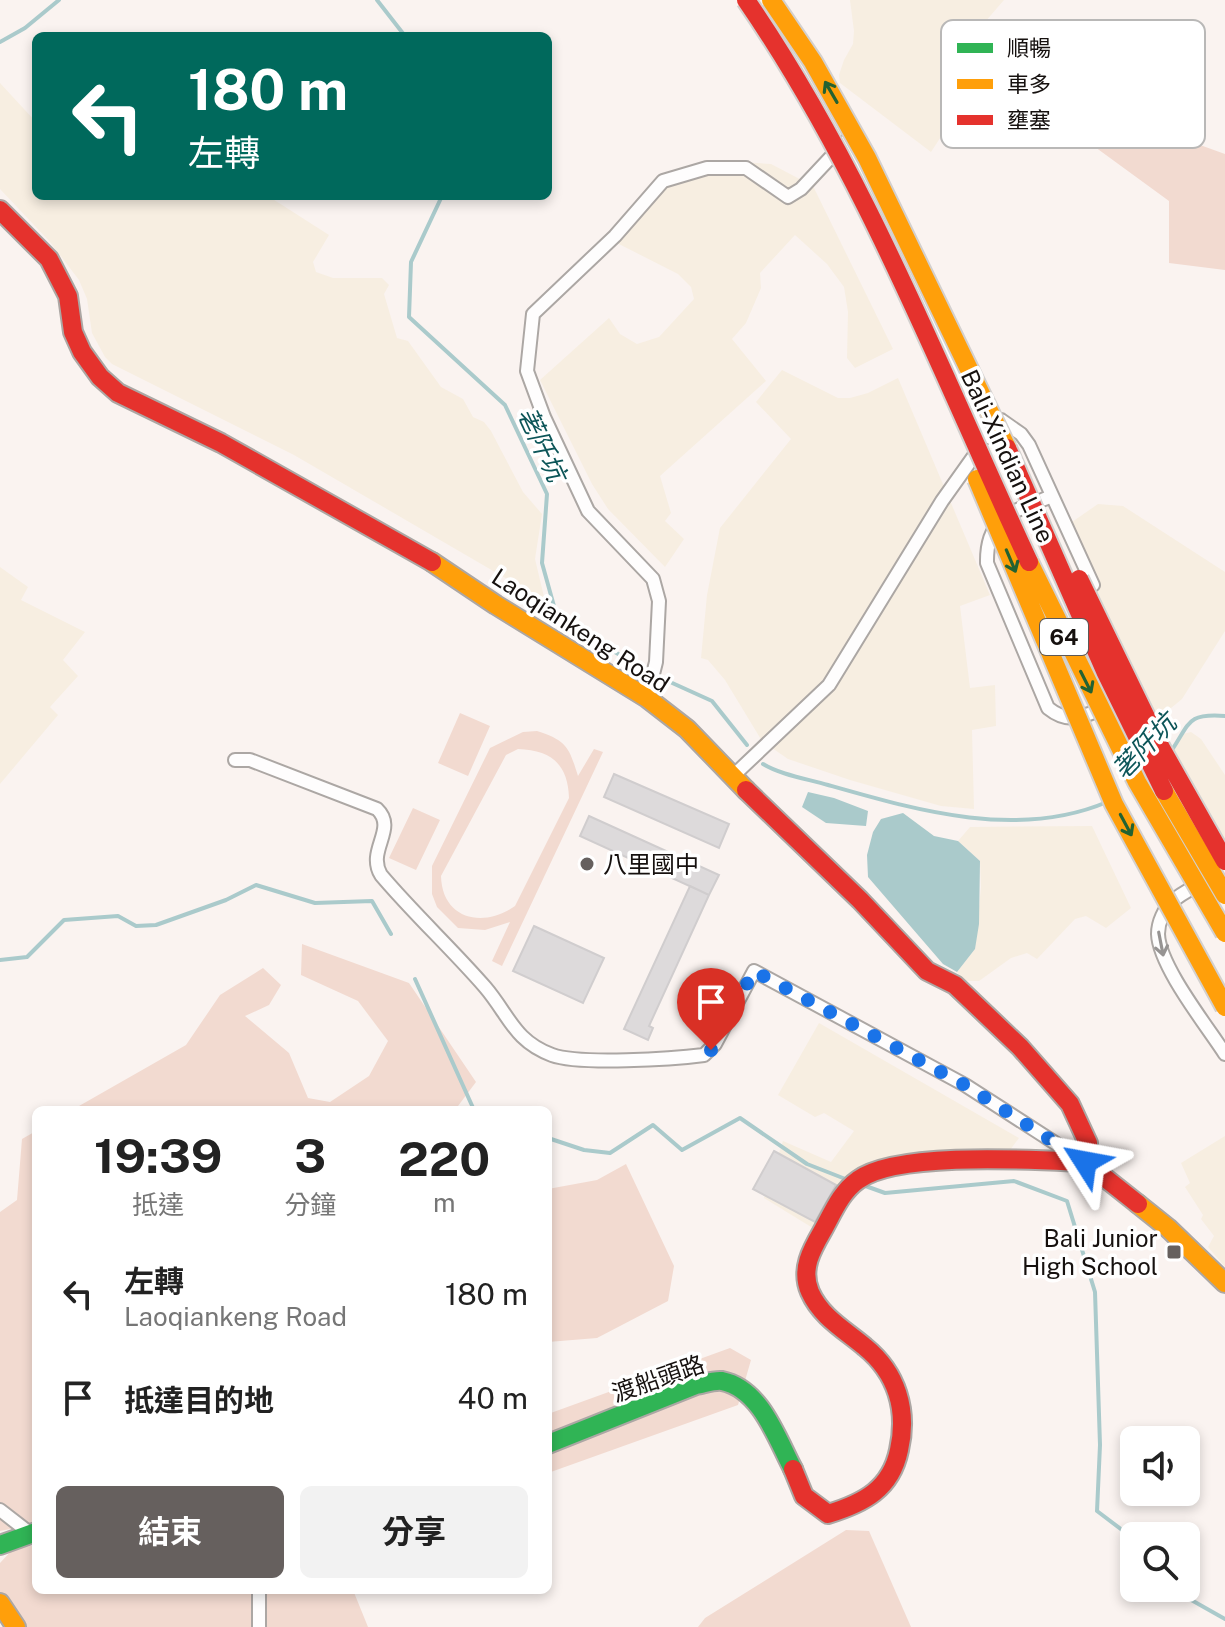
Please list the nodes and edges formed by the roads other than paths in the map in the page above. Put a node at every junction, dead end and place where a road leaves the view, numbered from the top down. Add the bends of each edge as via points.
1 (746, 0) edge
2 (771, 0) edge
3 (0, 210) edge
4 (923, 331) junction
5 (995, 437) junction
6 (1052, 496) junction
7 (649, 691) junction
8 (1109, 706) junction
9 (235, 760) dead end
10 (732, 777) junction
11 (1225, 861) edge
12 (1225, 876) edge
13 (1204, 882) junction
14 (1225, 895) edge
15 (1225, 933) edge
16 (1225, 1007) edge
17 (1225, 1054) edge
18 (1085, 1162) junction
19 (1225, 1283) edge
20 (552, 1442) edge
21 (0, 1510) edge
22 (32, 1532) edge
23 (32, 1534) edge
24 (0, 1545) edge
25 (259, 1594) edge
26 (0, 1603) edge
27 (16, 1627) edge
28 (259, 1627) edge

1 - 4 main road, Bali-Xindian Line / 64, bridge via 829,136
5 -> 2 main road, Bali-Xindian Line / 64, bridge via 857,137
3 - 7 main road, Laoqiankeng Road via 49,259 68,296 82,352 118,393 390,535 496,605
4 -> 15 main road, Bali-Xindian Line / 64, bridge via 1079,668 1178,858
4 -> 16 main road, bridge via 961,442 1114,804
5 - 6 street via 1001,420 1021,434
5 - 7 street via 845,142 788,197 746,168 707,168 663,181 615,236 533,314 527,371 588,511 653,579 659,601
5 - 10 street via 942,501 829,685
5 - 11 main road, bridge via 1067,555 1161,748
5 - 14 main road, Bali-Xindian Line / 64, bridge via 1125,714
6 - 8 street via 1134,674 1129,692
6 - 8 street via 1001,520 991,531 987,563 1048,708 1057,716 1075,719
7 - 10 main road, Laoqiankeng Road
8 - 13 street
9 - 18 street via 250,760 377,809 385,828 375,862 381,875 486,988 515,1031 539,1049 580,1060 704,1055 754,971 965,1085
10 - 18 main road, Laoqiankeng Road via 927,971 955,985 1020,1047 1070,1104 1088,1143
12 - 13 street
13 -> 17 street via 1173,900 1160,919 1158,934 1169,968
18 - 19 main road via 1168,1228
18 - 20 main road, 渡船頭路 via 937,1160 863,1177 848,1189 809,1253 805,1265 811,1295 826,1317 886,1368 904,1408 893,1475 856,1506 828,1514 818,1509 804,1496 759,1406 721,1381 696,1385
21 - 22 street
23 - 24 main road
25 - 28 street
26 - 27 main road

